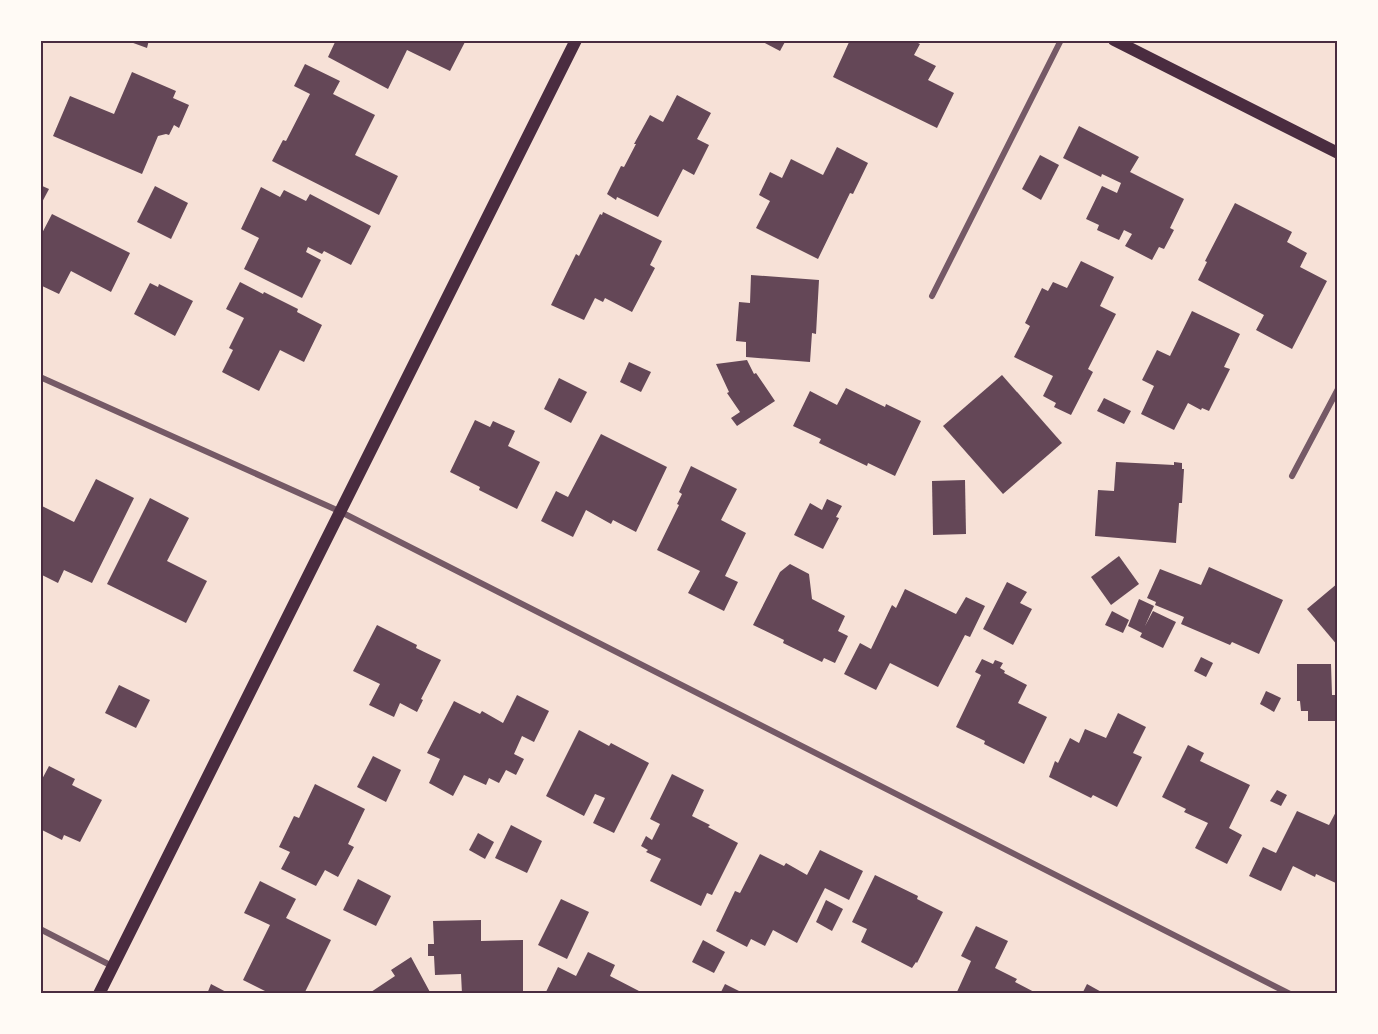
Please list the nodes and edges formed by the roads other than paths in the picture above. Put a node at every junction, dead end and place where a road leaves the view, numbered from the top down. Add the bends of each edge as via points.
1 (576, 40) edge
2 (1061, 40) edge
3 (1114, 40) edge
4 (1338, 153) edge
5 (932, 296) dead end
6 (40, 377) edge
7 (1338, 389) edge
8 (1292, 476) dead end
9 (339, 511) junction
10 (40, 929) edge
11 (112, 966) junction
12 (99, 993) edge
13 (1290, 993) edge

1 - 9 main road
2 - 5 street
3 - 4 main road
6 - 9 street
7 - 8 street
9 - 11 main road
9 - 13 street
10 - 11 street
11 - 12 main road

